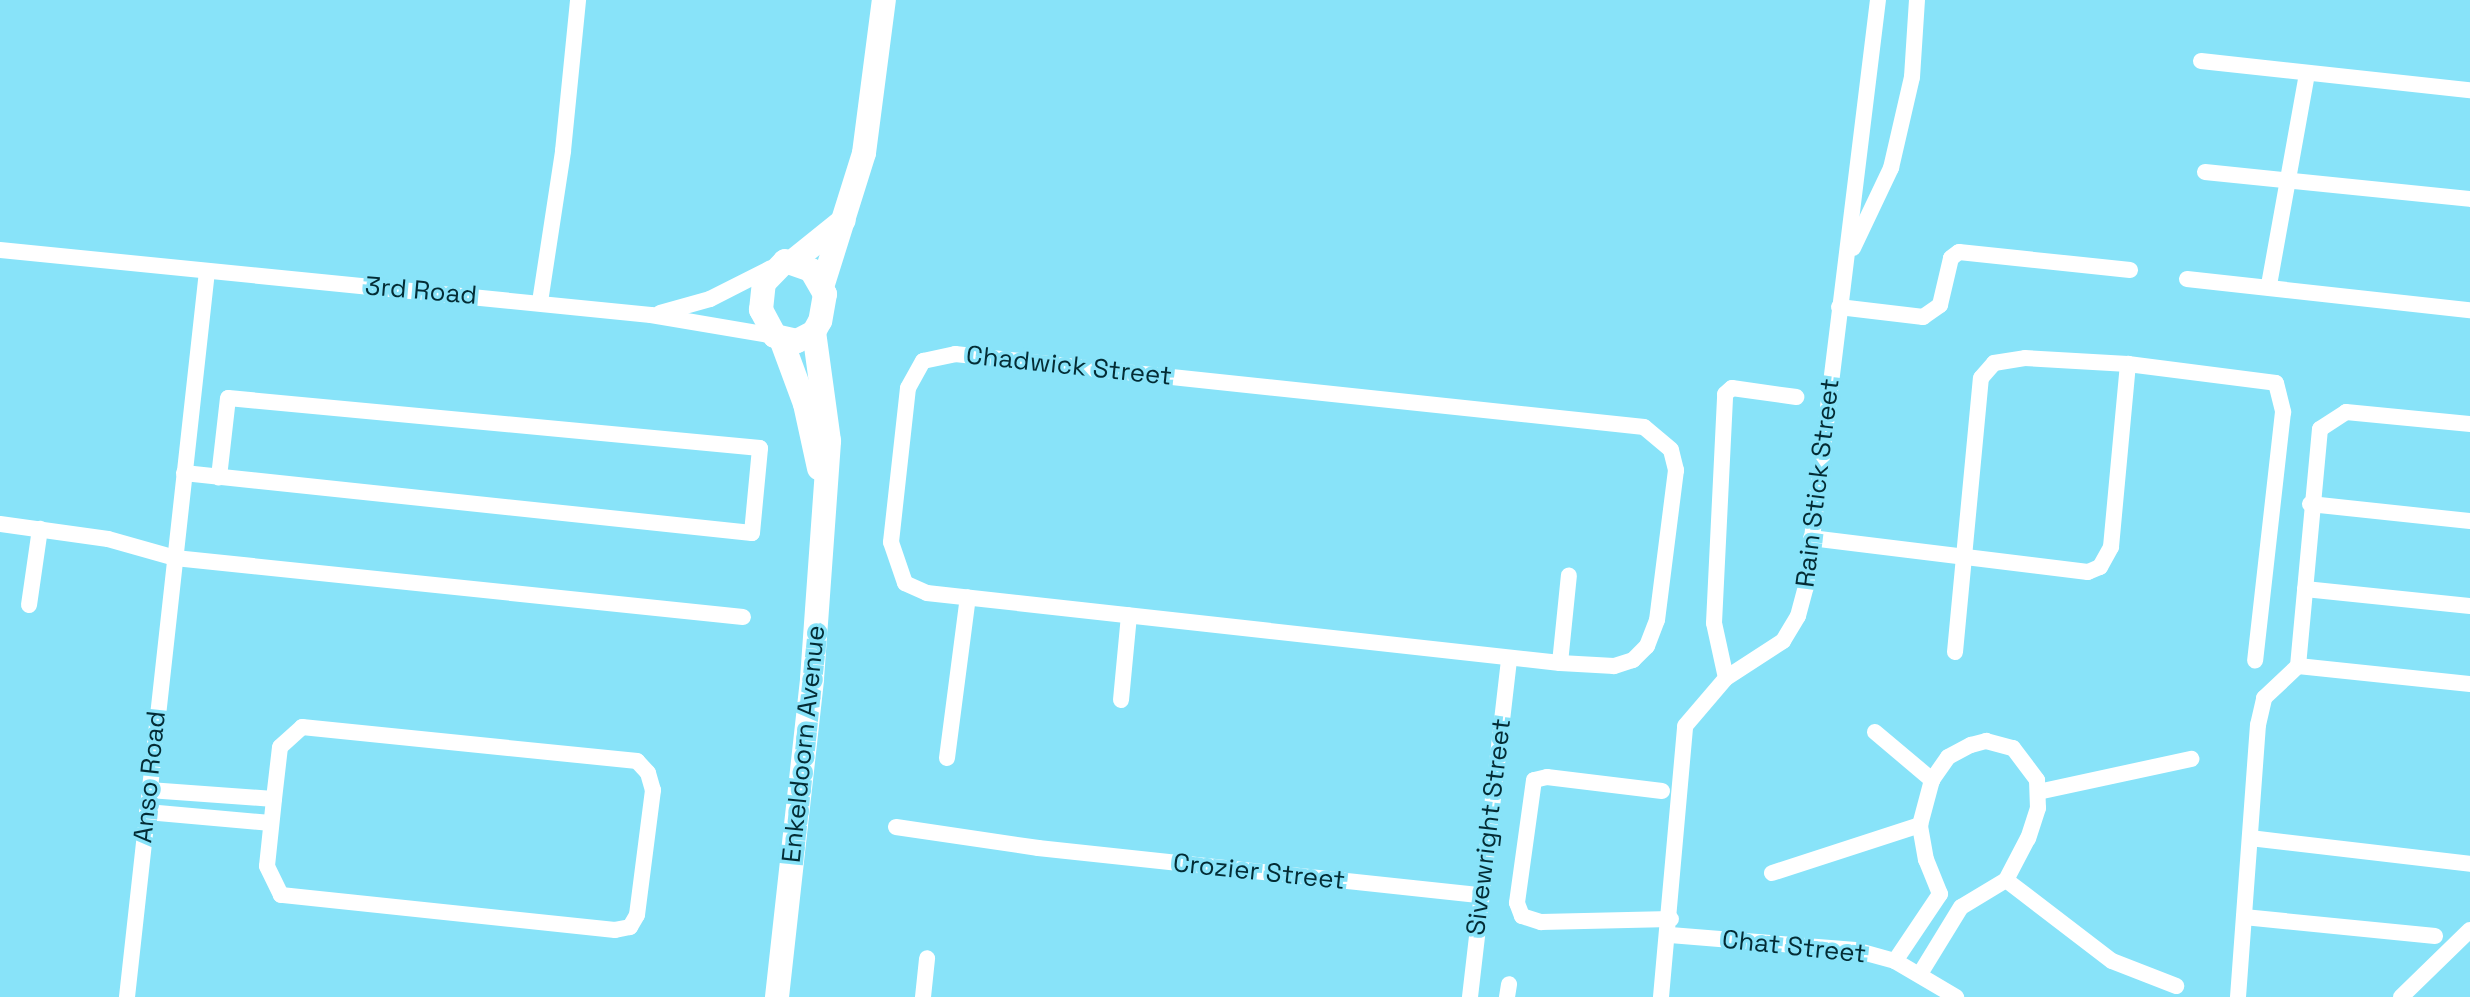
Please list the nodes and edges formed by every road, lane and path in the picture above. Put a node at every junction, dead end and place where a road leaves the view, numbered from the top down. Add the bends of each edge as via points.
1 (578, 0) edge
2 (884, 0) edge
3 (1878, 0) edge
4 (1917, 0) edge
5 (2201, 61) dead end
6 (2307, 74) junction
7 (2470, 90) edge
8 (2205, 172) dead end
9 (2288, 180) junction
10 (2470, 199) edge
11 (847, 218) junction
12 (0, 250) edge
13 (1850, 253) junction
14 (786, 263) junction
15 (2130, 270) dead end
16 (207, 271) junction
17 (2187, 279) dead end
18 (823, 284) junction
19 (2269, 285) junction
20 (540, 302) junction
21 (1839, 307) junction
22 (2470, 310) edge
23 (651, 315) junction
24 (814, 332) junction
25 (778, 338) junction
26 (2128, 364) junction
27 (1796, 397) dead end
28 (2470, 424) edge
29 (184, 473) junction
30 (219, 477) junction
31 (823, 490) junction
32 (2310, 504) junction
33 (2470, 521) edge
34 (0, 524) edge
35 (40, 529) junction
36 (1811, 538) junction
37 (175, 558) junction
38 (1966, 558) junction
39 (1569, 575) dead end
40 (2305, 589) junction
41 (968, 597) junction
42 (29, 605) dead end
43 (2470, 606) edge
44 (1129, 615) junction
45 (743, 617) dead end
46 (1955, 652) dead end
47 (1509, 658) junction
48 (2255, 660) dead end
49 (1560, 663) junction
50 (2298, 666) junction
51 (1726, 678) junction
52 (2470, 684) edge
53 (1121, 700) dead end
54 (1875, 732) dead end
55 (947, 758) dead end
56 (2191, 759) dead end
57 (1932, 780) junction
58 (149, 790) junction
59 (1662, 791) dead end
60 (2038, 792) junction
61 (274, 799) junction
62 (147, 812) junction
63 (271, 823) junction
64 (1920, 825) junction
65 (896, 827) dead end
66 (2250, 838) junction
67 (2470, 864) edge
68 (1772, 873) dead end
69 (2006, 880) junction
70 (1481, 895) junction
71 (2244, 917) junction
72 (1670, 927) junction
73 (2470, 930) edge
74 (1913, 934) junction
75 (2435, 936) dead end
76 (1935, 947) junction
77 (927, 958) dead end
78 (1895, 961) junction
79 (1920, 974) junction
80 (2176, 986) dead end
81 (127, 997) edge
82 (777, 997) edge
83 (923, 997) edge
84 (1470, 997) edge
85 (1661, 997) edge
86 (1956, 997) edge
87 (2238, 997) edge
88 (2401, 997) edge

1 - 20 street
2 - 11 street, Enkeldoorn Avenue via 864,153
3 - 13 street, Rain Stick Street
4 - 13 street, Rain Stick Street via 1912,77 1891,168
5 - 6 street
6 - 7 street
6 - 9 street
8 - 9 street
9 - 10 street
9 - 19 street
11 - 14 street, Enkeldoorn Avenue
11 - 18 street, Enkeldoorn Avenue
12 - 16 street, 3rd Road
13 - 21 street, Rain Stick Street
14 - 18 street via 811,270
14 - 23 street via 710,299
14 - 25 street, Enkeldoorn Avenue via 761,295 764,323
15 - 21 street via 1959,252 1951,258 1940,305 1923,317
16 - 20 street, 3rd Road
16 - 29 street, Anso Road
17 - 19 street
18 - 24 street, Enkeldoorn Avenue via 825,304
19 - 22 street
20 - 23 street, 3rd Road
21 - 36 street, Rain Stick Street
23 - 25 street, 3rd Road
24 - 25 street via 797,341
24 - 31 street, Enkeldoorn Avenue via 828,416
25 - 31 street, Enkeldoorn Avenue via 805,404
26 - 38 street via 2025,358 2002,360 1986,370 1977,399
26 - 38 street via 2111,547 2100,567 2088,572
26 - 48 street via 2263,378 2276,383 2282,395
27 - 51 street via 1732,388 1725,394 1714,623
28 - 32 street via 2362,412 2334,415 2320,429
29 - 30 street
29 - 37 street, Anso Road
30 - 30 street via 752,533 760,448 228,398
31 - 82 street, Enkeldoorn Avenue via 812,679
32 - 33 street
32 - 40 street
34 - 35 street
35 - 37 street via 108,539
35 - 42 street
36 - 38 street
36 - 51 street, Rain Stick Street via 1804,595 1792,629 1783,641
37 - 45 street
37 - 58 street, Anso Road
38 - 46 street
39 - 49 street
40 - 43 street
40 - 50 street
41 - 44 street, Chadwick Street
41 - 49 street, Chadwick Street via 927,593 905,583 891,542 908,388 923,361 939,356 1644,427 1671,450 1676,470 1657,620 1647,646 1633,660 1614,666
41 - 55 street
44 - 47 street, Chadwick Street
44 - 53 street
47 - 49 street, Chadwick Street
47 - 70 street, Sivewright Street
50 - 52 street
50 - 66 street via 2264,698
51 - 72 street, Rain Stick Street via 1685,726 1676,781
54 - 57 street
56 - 60 street
57 - 60 street via 1948,757 1986,741 2003,743 2026,760
57 - 64 street
58 - 61 street
58 - 62 street, Anso Road
59 - 72 street, Chat Street via 1547,777 1534,780 1517,903 1522,916 1541,922
60 - 69 street via 2028,838
61 - 63 street
61 - 63 street via 280,747 302,727 614,755 637,761 653,790 637,915 630,927 615,930 295,900 272,884 267,866
62 - 63 street
62 - 81 street, Anso Road
64 - 68 street
64 - 74 street via 1940,894
65 - 70 street, Crozier Street via 1038,848
66 - 67 street
66 - 71 street
69 - 76 street via 1961,907
69 - 80 street via 2112,961
70 - 84 street, Sivewright Street
71 - 75 street
71 - 87 street
72 - 78 street, Chat Street via 1810,943
72 - 85 street, Rain Stick Street
73 - 88 street
74 - 76 street
74 - 78 street
76 - 79 street
77 - 83 street
78 - 79 street, Chat Street
79 - 86 street, Chat Street

